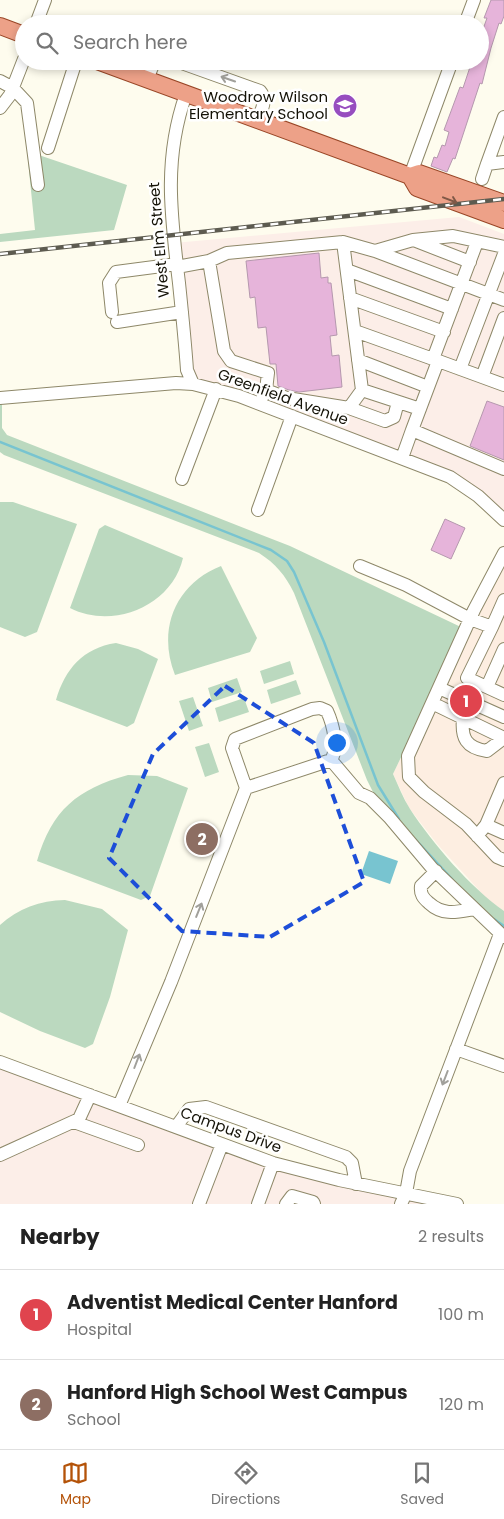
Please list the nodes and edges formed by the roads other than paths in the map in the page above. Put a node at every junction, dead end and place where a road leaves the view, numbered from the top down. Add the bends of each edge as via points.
1 (45, 0) edge
2 (474, 0) edge
3 (39, 15) edge
4 (468, 15) edge
5 (0, 26) edge
6 (15, 32) edge
7 (19, 70) edge
8 (73, 70) edge
9 (122, 70) edge
10 (151, 70) edge
11 (201, 70) edge
12 (449, 70) edge
13 (147, 79) junction
14 (0, 81) edge
15 (12, 88) junction
16 (186, 94) junction
17 (0, 108) edge
18 (504, 117) edge
19 (258, 121) junction
20 (48, 148) dead end
21 (504, 162) edge
22 (487, 164) junction
23 (410, 176) junction
24 (482, 180) dead end
25 (38, 185) dead end
26 (504, 203) edge
27 (504, 220) edge
28 (413, 240) junction
29 (343, 242) junction
30 (476, 242) junction
31 (504, 247) edge
32 (375, 251) junction
33 (504, 254) edge
34 (210, 261) junction
35 (470, 262) junction
36 (177, 266) junction
37 (347, 270) junction
38 (461, 285) junction
39 (489, 295) junction
40 (350, 298) junction
41 (504, 300) edge
42 (452, 309) junction
43 (182, 312) junction
44 (504, 318) edge
45 (355, 331) junction
46 (444, 332) junction
47 (358, 360) junction
48 (436, 360) junction
49 (460, 369) junction
50 (482, 377) junction
51 (193, 384) junction
52 (504, 385) edge
53 (428, 387) junction
54 (216, 389) junction
55 (266, 390) junction
56 (362, 390) junction
57 (0, 398) edge
58 (398, 402) junction
59 (260, 404) junction
60 (349, 408) junction
61 (420, 410) junction
62 (292, 416) junction
63 (412, 430) junction
64 (402, 458) junction
65 (504, 468) edge
66 (182, 479) dead end
67 (258, 510) dead end
68 (504, 520) edge
69 (504, 553) edge
70 (360, 566) dead end
71 (504, 600) edge
72 (470, 618) junction
73 (492, 627) junction
74 (504, 648) edge
75 (487, 687) junction
76 (439, 688) junction
77 (504, 695) edge
78 (432, 703) junction
79 (504, 717) edge
80 (463, 718) junction
81 (504, 738) edge
82 (331, 760) junction
83 (504, 783) edge
84 (246, 788) junction
85 (501, 799) edge
86 (486, 825) junction
87 (504, 833) edge
88 (477, 836) junction
89 (504, 860) edge
90 (436, 871) junction
91 (474, 909) junction
92 (502, 936) edge
93 (456, 1048) junction
94 (0, 1062) edge
95 (504, 1066) edge
96 (90, 1095) junction
97 (119, 1106) junction
98 (74, 1122) junction
99 (176, 1127) junction
100 (222, 1144) junction
101 (138, 1145) dead end
102 (0, 1155) edge
103 (273, 1163) junction
104 (356, 1184) junction
105 (403, 1198) edge
106 (200, 1204) edge
107 (258, 1204) edge
108 (286, 1204) edge
109 (314, 1204) edge
110 (457, 1204) edge

1 - 3 street
2 - 4 street
5 - 6 main road
7 - 15 street
8 - 20 street
9 - 13 main road
10 - 13 street
19 -> 11 street via 264,103 260,91
12 - 23 street
13 - 16 main road
14 - 15 street
15 - 17 street
15 - 25 street via 27,103
16 - 19 main road
16 - 36 street, West Elm Street via 176,126 170,168
18 - 22 street
19 - 23 main road
21 - 22 street
22 - 24 street
23 - 26 main road via 419,173
23 -> 27 main road via 417,188
28 - 30 street via 453,236
28 - 32 street
28 - 35 street
29 - 32 street
29 - 34 street via 227,253
29 - 37 street
30 - 31 street
30 - 35 street
32 - 38 street
33 - 39 street
34 - 36 street
34 - 55 street via 224,351 231,361 268,373
35 - 38 street
36 - 43 street, West Elm Street
36 - 43 street via 116,272 110,283 114,317
37 - 40 street
37 - 42 street
38 - 39 street
38 - 42 street
39 - 41 street
39 - 49 street
40 - 45 street
40 - 46 street
42 - 46 street
43 - 51 street, West Elm Street via 187,370
44 - 50 street
45 - 47 street
45 - 48 street
46 - 48 street
47 - 53 street
47 - 56 street
48 - 49 street
48 - 53 street
49 - 50 street
50 - 52 street
51 - 54 street, Greenfield Avenue
51 - 57 street, Greenfield Avenue via 156,383
53 - 61 street
54 - 59 street, Greenfield Avenue
54 - 66 street
55 - 59 street
55 - 60 street via 287,398
56 - 58 street
56 - 60 street
58 - 60 street via 394,417 385,421
58 - 61 street
59 - 62 street, Greenfield Avenue
61 - 63 street
62 - 64 street, Greenfield Avenue
62 - 67 street
63 - 64 street
63 - 65 street
64 - 68 street, Greenfield Avenue via 464,485
69 - 72 street
70 - 72 street
71 - 73 street
72 - 73 street
72 - 76 street
73 - 75 street via 468,678
74 - 75 street
75 - 77 street
76 - 78 street
76 - 79 street
78 - 80 street
78 - 88 street via 408,756 410,778
80 - 81 street
80 - 81 street via 461,732 466,742 477,750 487,751
82 - 84 street
82 - 84 street via 334,741 329,714 323,709 312,710 234,739 232,748
82 - 90 street via 359,793 370,798 390,817
83 - 85 street
97 -> 84 street
85 - 86 street
86 - 87 street
86 - 88 street
88 - 89 street
90 - 91 street
90 - 91 street via 421,886 421,894 426,900 444,912
91 - 92 street
92 - 93 street
93 - 95 street
93 -> 105 street
94 - 96 street, Campus Drive
96 - 97 street, Campus Drive
96 - 98 street via 82,1116
97 - 99 street, Campus Drive
98 - 101 street
98 - 102 street
99 - 100 street, Campus Drive
99 - 104 street via 189,1109 206,1107 346,1157 352,1163
100 - 103 street, Campus Drive
100 - 106 street
103 - 104 street, Campus Drive
103 - 107 street
104 - 105 street, Campus Drive
105 - 110 street, Campus Drive
108 - 109 street via 292,1196

